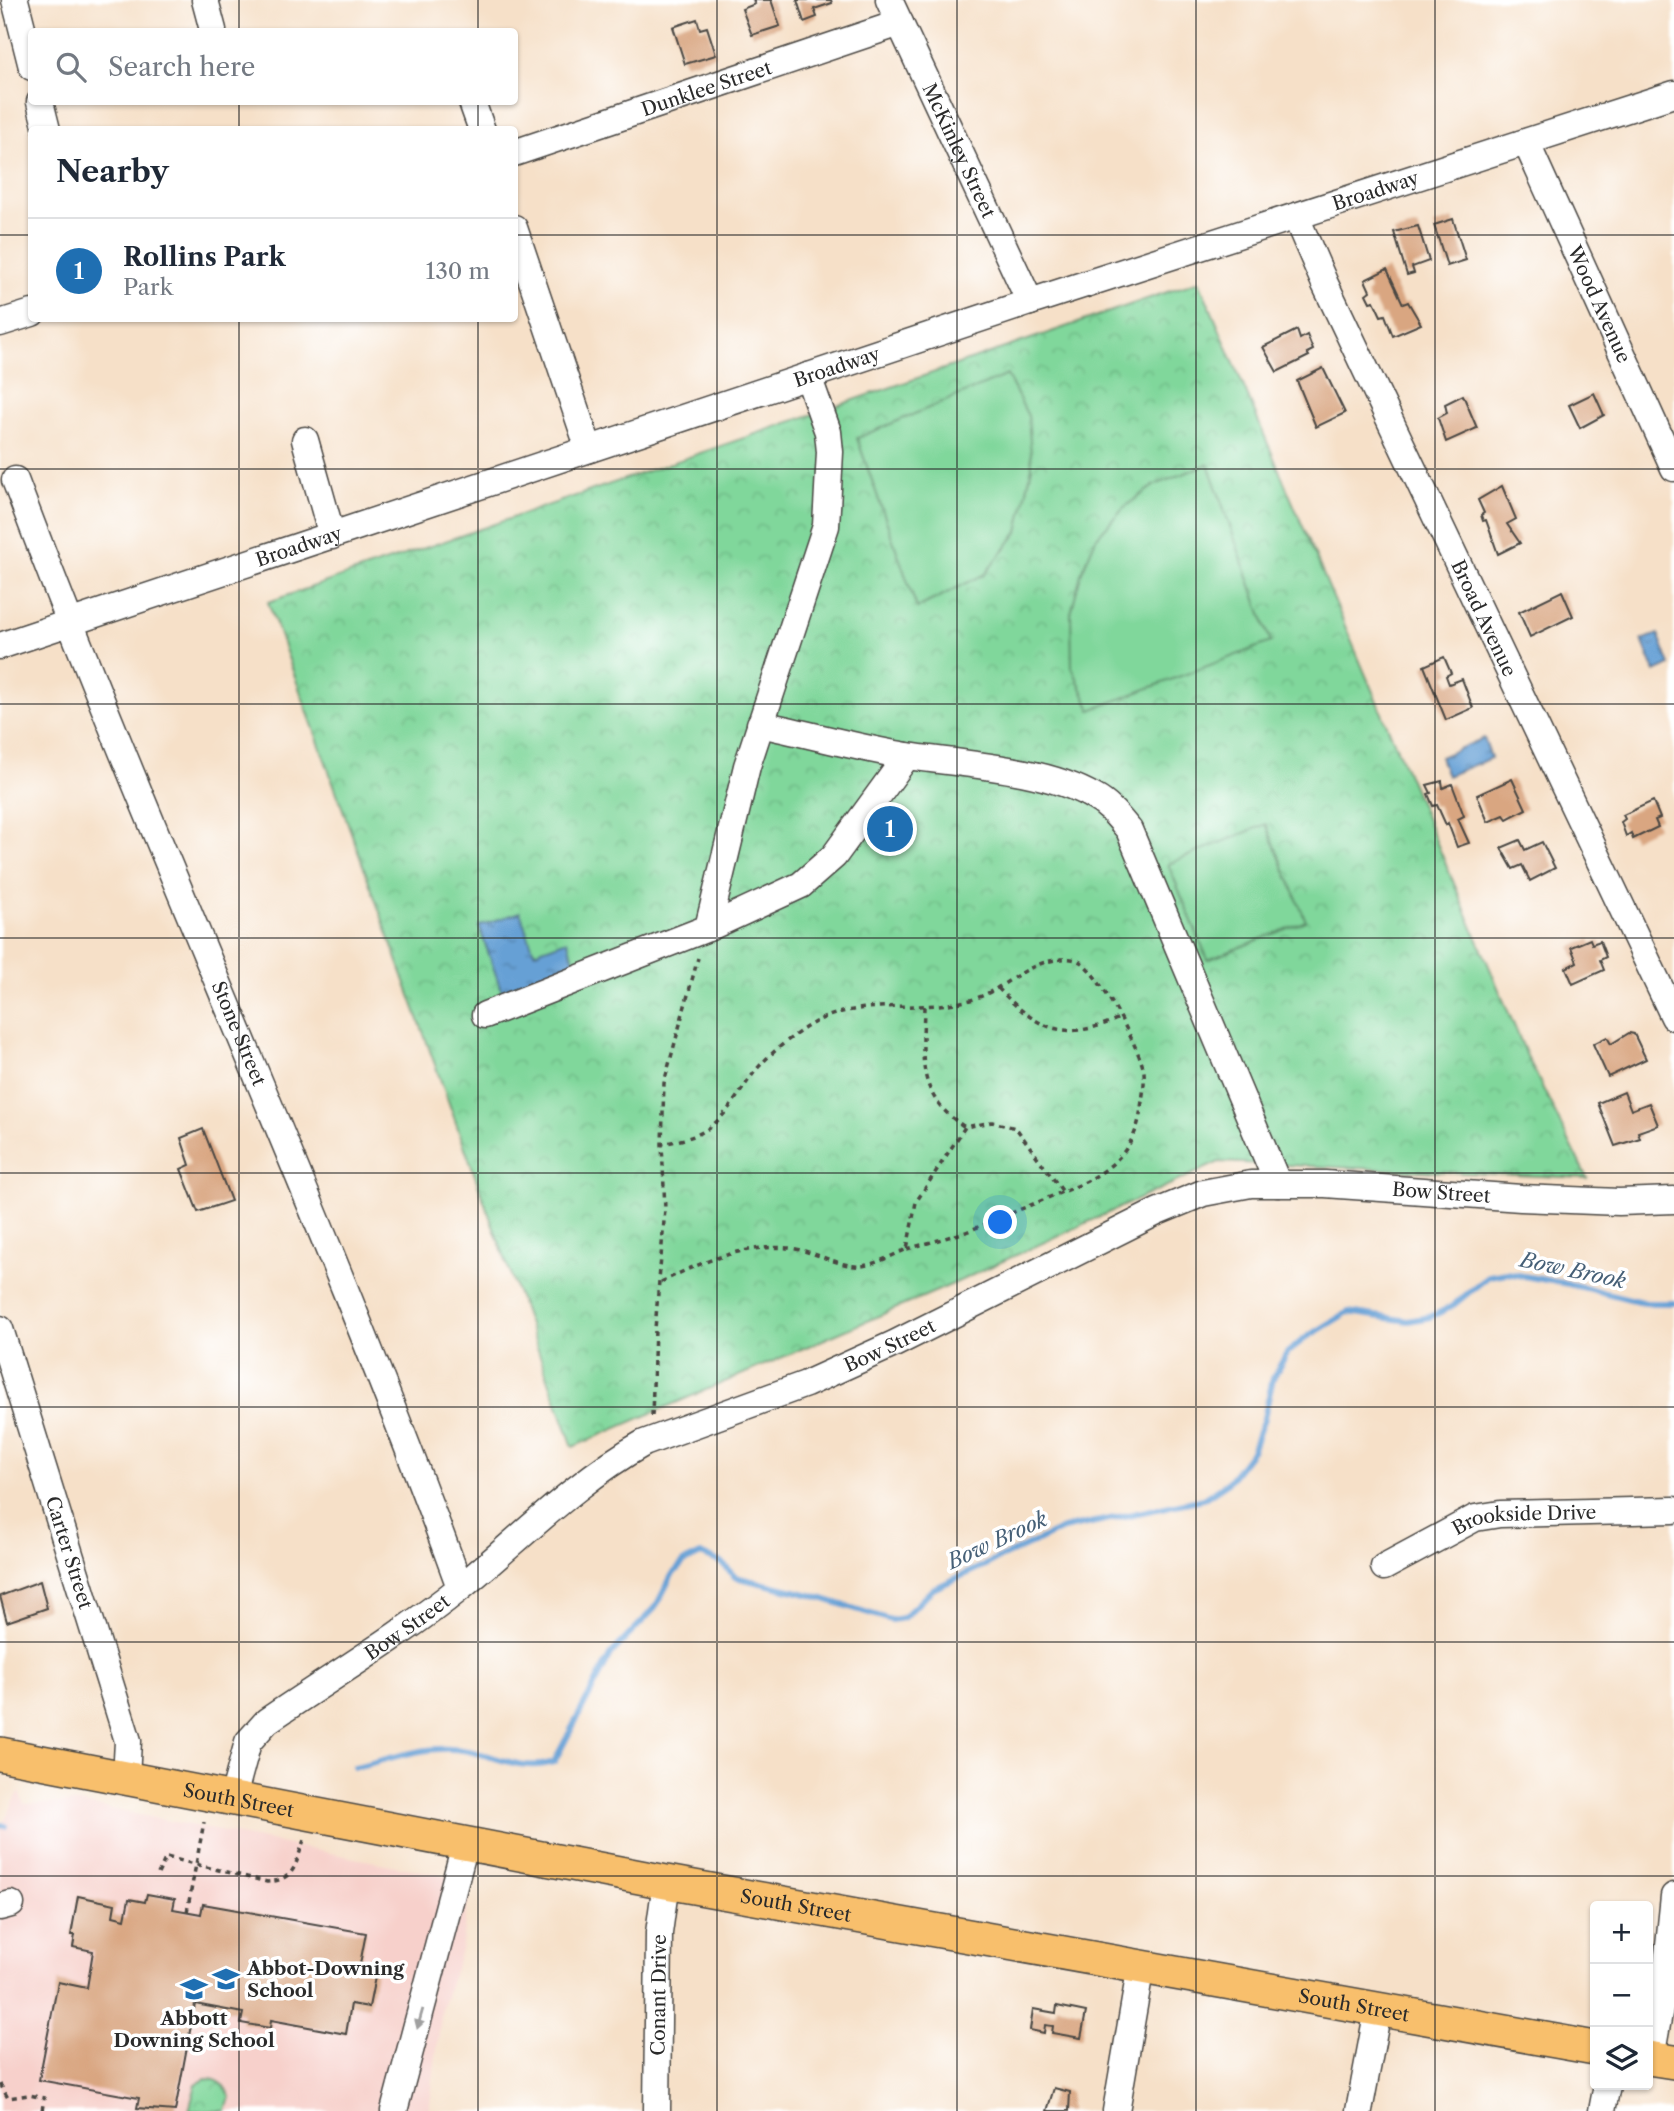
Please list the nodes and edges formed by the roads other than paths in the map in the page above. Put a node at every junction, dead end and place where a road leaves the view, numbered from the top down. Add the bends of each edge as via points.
1 (205, 0) edge
2 (23, 2) edge
3 (895, 12) edge
4 (212, 28) edge
5 (28, 38) edge
6 (1674, 94) edge
7 (41, 105) edge
8 (473, 105) edge
9 (46, 126) edge
10 (481, 126) edge
11 (1526, 142) junction
12 (518, 152) edge
13 (1296, 217) junction
14 (518, 240) edge
15 (1030, 302) junction
16 (28, 314) edge
17 (0, 323) edge
18 (808, 376) junction
19 (305, 440) dead end
20 (589, 449) junction
21 (1674, 468) edge
22 (15, 480) dead end
23 (332, 536) junction
24 (71, 622) junction
25 (0, 646) edge
26 (760, 724) junction
27 (906, 755) junction
28 (708, 928) junction
29 (485, 1015) dead end
30 (1674, 1017) edge
31 (1278, 1184) junction
32 (1674, 1200) edge
33 (0, 1329) edge
34 (1674, 1510) edge
35 (1384, 1567) dead end
36 (460, 1587) junction
37 (0, 1754) edge
38 (126, 1778) junction
39 (233, 1797) junction
40 (466, 1841) junction
41 (666, 1882) junction
42 (1674, 1896) edge
43 (1141, 1965) junction
44 (1378, 2010) junction
45 (1590, 2048) edge
46 (1658, 2059) edge
47 (1606, 2090) edge
48 (394, 2111) edge
49 (657, 2111) edge
50 (1116, 2111) edge
51 (1359, 2111) edge
52 (1602, 2111) edge

1 - 4 street
2 - 5 street
3 - 12 street, Dunklee Street
3 - 15 street, McKinley Street
6 - 11 street, Broadway
7 - 9 street
8 - 10 street
11 - 13 street, Broadway
11 - 21 street, Wood Avenue
13 - 15 street, Broadway
13 - 30 street, Broad Avenue
14 - 20 street
15 - 18 street, Broadway
16 - 17 street
18 - 20 street, Broadway
18 - 26 street via 828,432 826,526
19 - 23 street
20 - 23 street, Broadway
22 - 24 street, Stone Street
23 - 24 street, Broadway
24 - 25 street, Broadway
24 - 36 street, Stone Street
26 - 27 street
26 - 28 street
27 - 28 street via 834,856 801,884
27 - 31 street via 1027,775 1074,788 1111,808 1129,830
28 - 29 street
31 - 32 street, Bow Street via 1598,1202
31 - 36 street, Bow Street via 1203,1193 818,1378 644,1443 582,1484
33 - 38 street, Carter Street via 128,1741
34 - 35 street, Brookside Drive via 1475,1518
36 - 39 street, Bow Street via 267,1721 248,1742
37 - 38 main road, South Street
38 - 39 main road, South Street
39 - 40 main road, South Street
40 - 41 main road, South Street
40 -> 48 street
41 - 43 main road, South Street
41 - 49 street, Conant Drive via 659,1933
42 - 46 street
43 - 44 main road, South Street
43 - 50 street
44 - 45 main road, South Street
44 - 51 street
47 - 52 street

